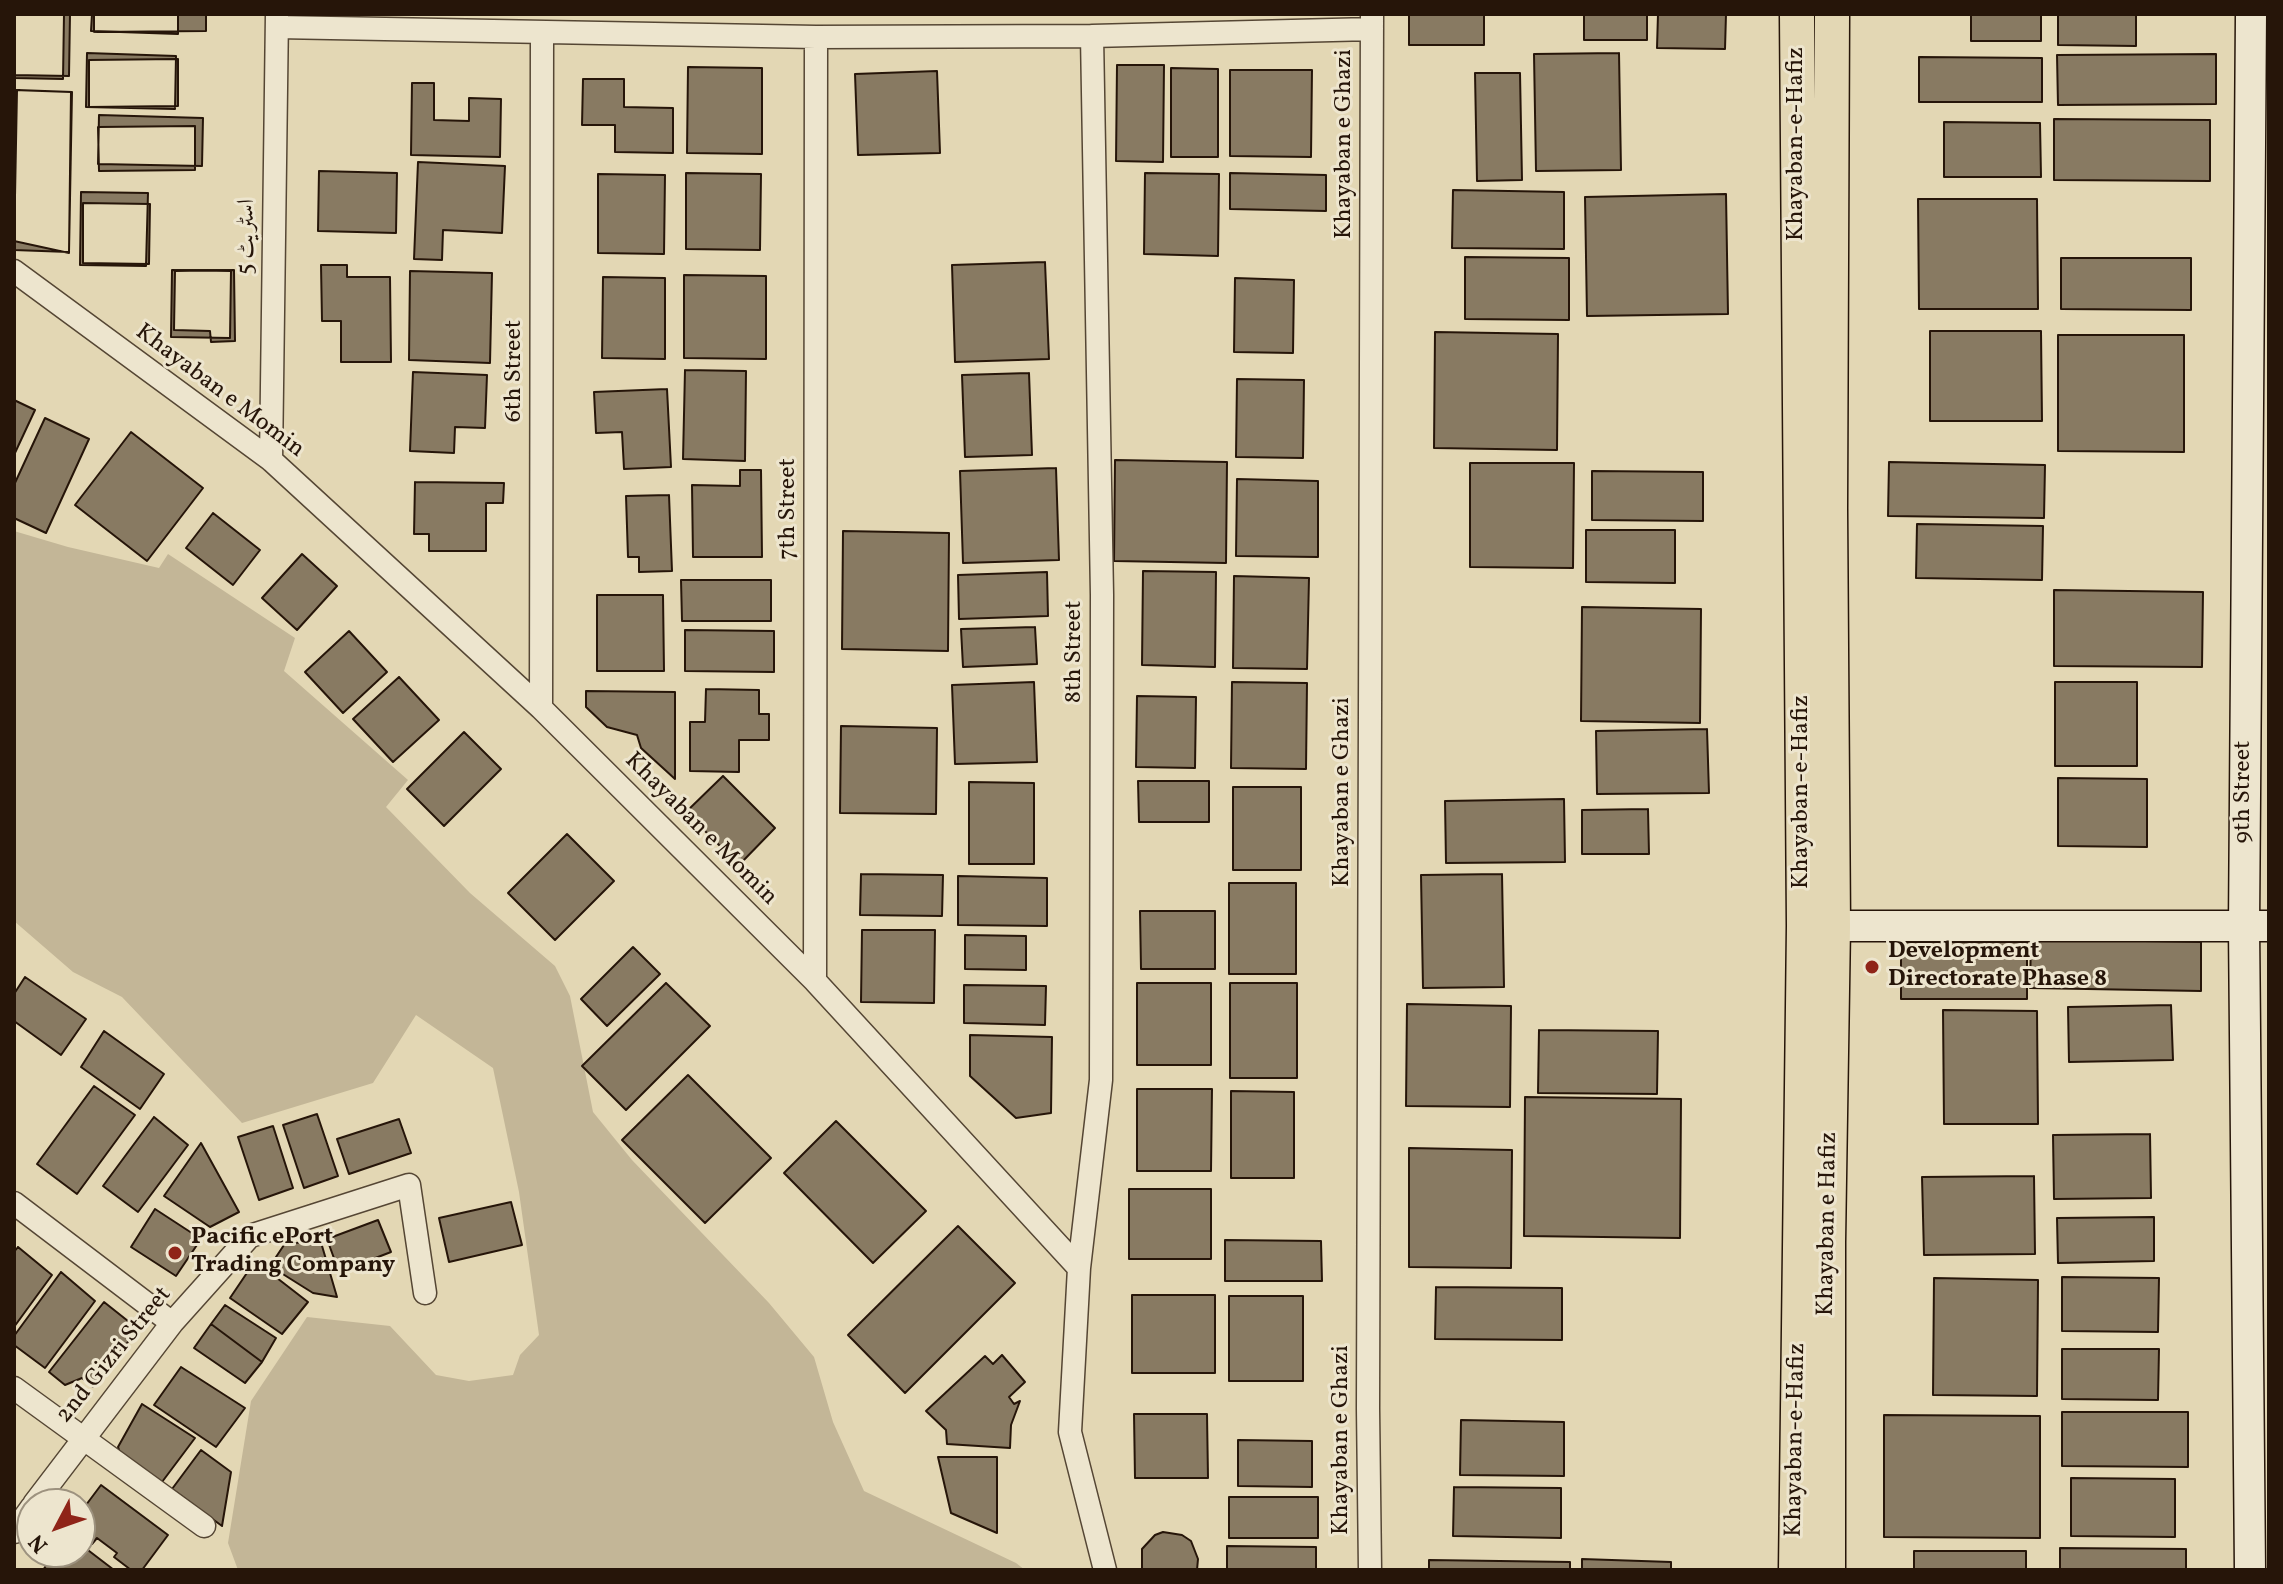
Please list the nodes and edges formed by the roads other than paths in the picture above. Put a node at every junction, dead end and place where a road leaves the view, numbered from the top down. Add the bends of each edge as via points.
1 (1797, 14) edge
2 (1832, 14) edge
3 (2251, 14) edge
4 (277, 20) edge
5 (1372, 22) edge
6 (542, 33) junction
7 (1092, 36) junction
8 (816, 37) junction
9 (14, 271) edge
10 (2259, 329) edge
11 (271, 460) junction
12 (541, 708) junction
13 (1819, 926) junction
14 (2257, 926) edge
15 (815, 981) junction
16 (14, 1203) edge
17 (1079, 1268) junction
18 (425, 1293) dead end
19 (172, 1323) junction
20 (14, 1388) edge
21 (83, 1437) junction
22 (46, 1488) edge
23 (204, 1526) dead end
24 (1105, 1570) edge
25 (1370, 1570) edge
26 (1796, 1570) edge
27 (1828, 1570) edge
28 (2250, 1570) edge

1 - 13 main road, Khayaban-e-Hafiz
2 - 13 main road, Khayaban-e-Hafiz via 1830,523
3 - 10 street, 9th Street
4 - 6 street
4 - 11 street, اسٹریٹ 5
5 - 7 street
5 - 25 street, Khayaban e Ghazi
6 - 8 street
6 - 12 street, 6th Street
7 - 8 street
7 - 17 street, 8th Street via 1102,595 1101,1080
8 - 15 street, 7th Street
9 - 11 street, Khayaban e Momin
10 - 14 street, 9th Street
11 - 12 street, Khayaban e Momin
12 - 15 street, Khayaban e Momin
13 - 14 street
13 - 26 main road, Khayaban-e-Hafiz
13 - 27 main road, Khayaban e Hafiz via 1828,1242
14 - 28 street, 9th Street
15 - 17 street, Khayaban e Momin
16 - 19 street
17 - 24 street via 1070,1432
18 - 19 street, 2nd Gizri Street via 409,1185 250,1236
19 - 21 street, 2nd Gizri Street
20 - 21 street
21 - 22 street, 2nd Gizri Street
21 - 23 street

